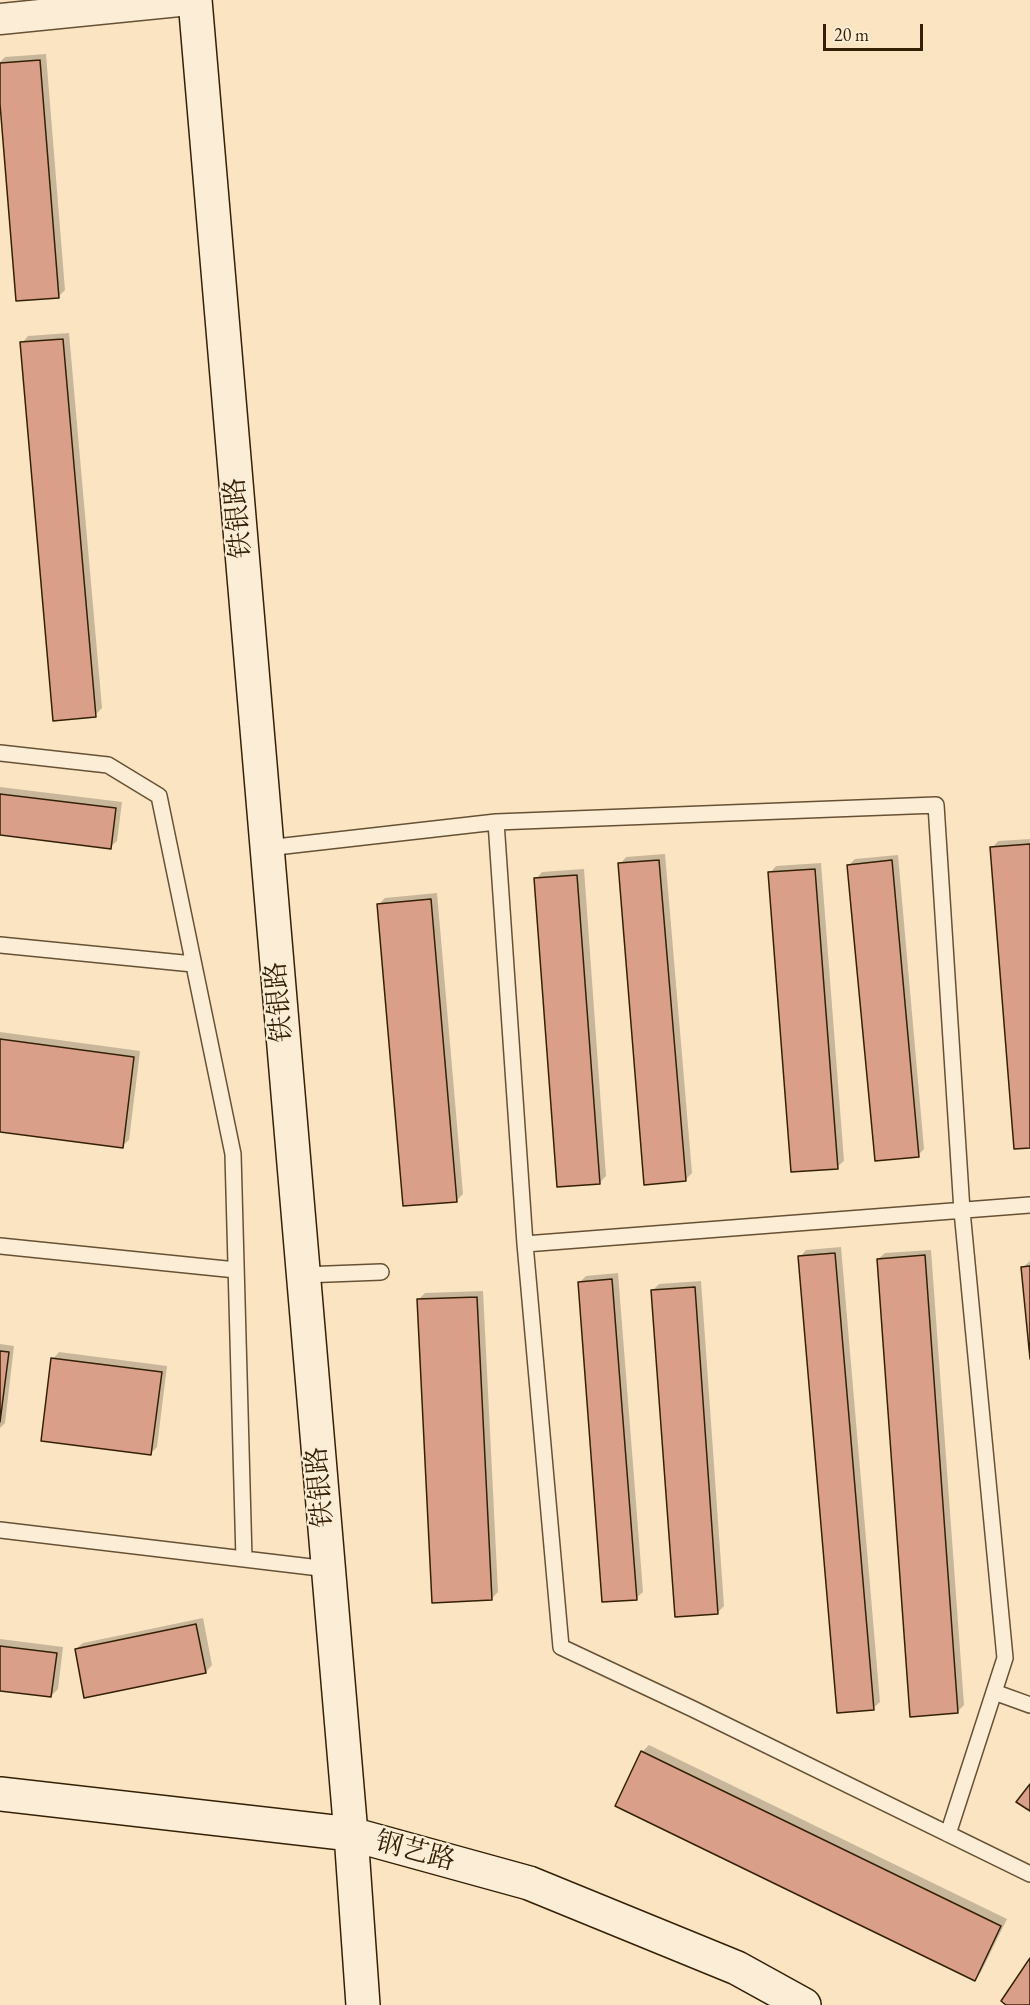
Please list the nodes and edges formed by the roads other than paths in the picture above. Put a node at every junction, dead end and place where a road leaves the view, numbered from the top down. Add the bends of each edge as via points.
1 (189, 0) edge
2 (195, 0) edge
3 (0, 20) edge
4 (0, 753) edge
5 (496, 822) junction
6 (267, 848) junction
7 (0, 945) edge
8 (194, 964) junction
9 (1030, 1205) edge
10 (962, 1210) junction
11 (525, 1244) junction
12 (0, 1246) edge
13 (236, 1270) junction
14 (381, 1272) dead end
15 (303, 1275) junction
16 (0, 1530) edge
17 (244, 1559) junction
18 (328, 1569) junction
19 (994, 1692) junction
20 (1030, 1705) edge
21 (0, 1794) edge
22 (351, 1834) junction
23 (948, 1834) junction
24 (1030, 1874) edge
25 (363, 2005) edge
26 (804, 2005) edge

1 - 3 street
2 - 6 main road, 铁银路
4 - 8 lane via 108,765 159,796
5 - 6 lane
5 - 10 lane via 936,805
5 - 11 lane
6 - 15 main road, 铁银路
7 - 8 lane
8 - 13 lane via 233,1155
9 - 10 lane
10 - 11 lane
10 - 19 lane via 1005,1658
11 - 23 lane via 561,1647
12 - 13 lane
13 - 17 lane
14 - 15 lane
15 - 18 main road, 铁银路
16 - 17 lane
17 - 18 lane
18 - 22 main road, 铁银路
19 - 20 lane
19 - 23 lane
21 - 22 main road, 钢艺路
22 - 25 main road, 铁银路
22 - 26 main road, 钢艺路 via 529,1884 737,1968
23 - 24 lane

